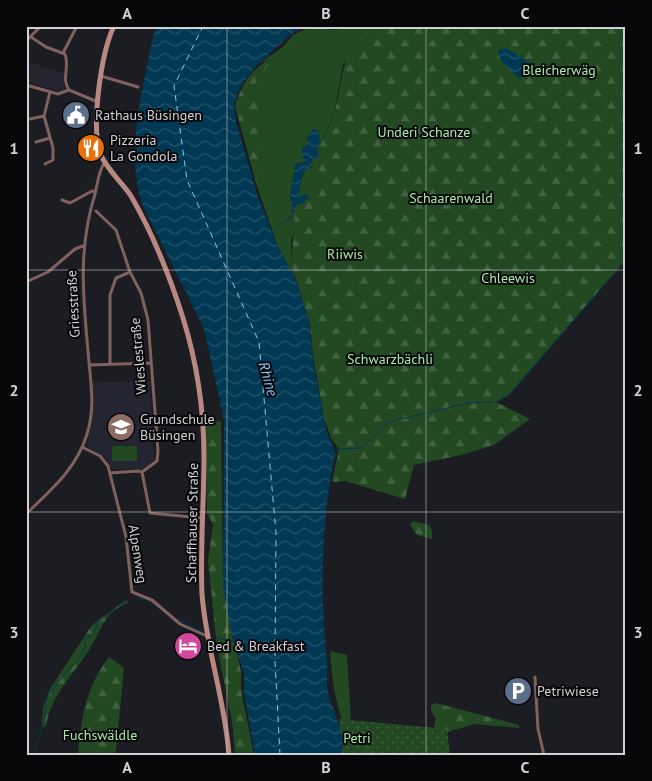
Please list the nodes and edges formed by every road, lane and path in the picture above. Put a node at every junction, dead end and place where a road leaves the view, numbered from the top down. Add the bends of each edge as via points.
1 (41, 26) edge
2 (77, 26) edge
3 (114, 26) edge
4 (31, 37) junction
5 (26, 41) edge
6 (63, 53) junction
7 (101, 76) junction
8 (26, 85) edge
9 (138, 87) dead end
10 (69, 90) junction
11 (50, 92) junction
12 (26, 93) edge
13 (27, 98) edge
14 (99, 102) junction
15 (44, 116) junction
16 (30, 119) dead end
17 (50, 138) junction
18 (36, 142) dead end
19 (105, 162) junction
20 (45, 164) dead end
21 (95, 192) junction
22 (62, 200) dead end
23 (96, 210) dead end
24 (83, 246) junction
25 (130, 272) junction
26 (26, 282) edge
27 (151, 363) junction
28 (110, 364) junction
29 (89, 365) junction
30 (82, 446) junction
31 (142, 472) junction
32 (110, 473) junction
33 (26, 514) edge
34 (202, 518) junction
35 (209, 637) junction
36 (535, 677) dead end
37 (229, 755) edge
38 (544, 755) edge

1 - 4 street
2 - 6 street
3 - 7 main road
4 - 5 street
4 - 6 street
6 - 10 street via 67,57 65,84
7 - 9 street
7 - 14 main road
8 - 11 street
10 - 11 street via 59,94
10 - 14 street
11 - 15 street
12 - 13 street
14 - 19 main road via 98,140
15 - 16 street
15 - 17 street
17 - 18 street
17 - 20 street via 54,160
19 - 21 street, Griesstraße via 100,169
19 - 34 main road, Schaffhauser Straße via 125,186 142,217 170,281 186,329 203,421
21 - 22 street via 70,203
21 - 24 street, Griesstraße
23 - 25 street, Wieslestraße via 116,230
24 - 26 street via 75,248 48,272
24 - 29 street, Griesstraße
25 - 27 street, Wieslestraße via 141,292 148,320
25 - 28 street via 116,278 110,295
27 - 28 street
27 - 31 street, Wieslestraße via 157,460
28 - 29 street
29 - 30 street, Griesstraße via 92,408
30 - 32 street, Alpenweg via 105,460
30 - 33 street, Griesstraße via 67,473
31 - 32 street
31 - 34 street via 150,513
32 - 35 street, Alpenweg via 126,537 132,592 152,600 180,624
34 - 35 main road, Schaffhauser Straße via 202,596
35 - 37 main road, Schaffhauser Straße
36 - 38 street via 538,730

